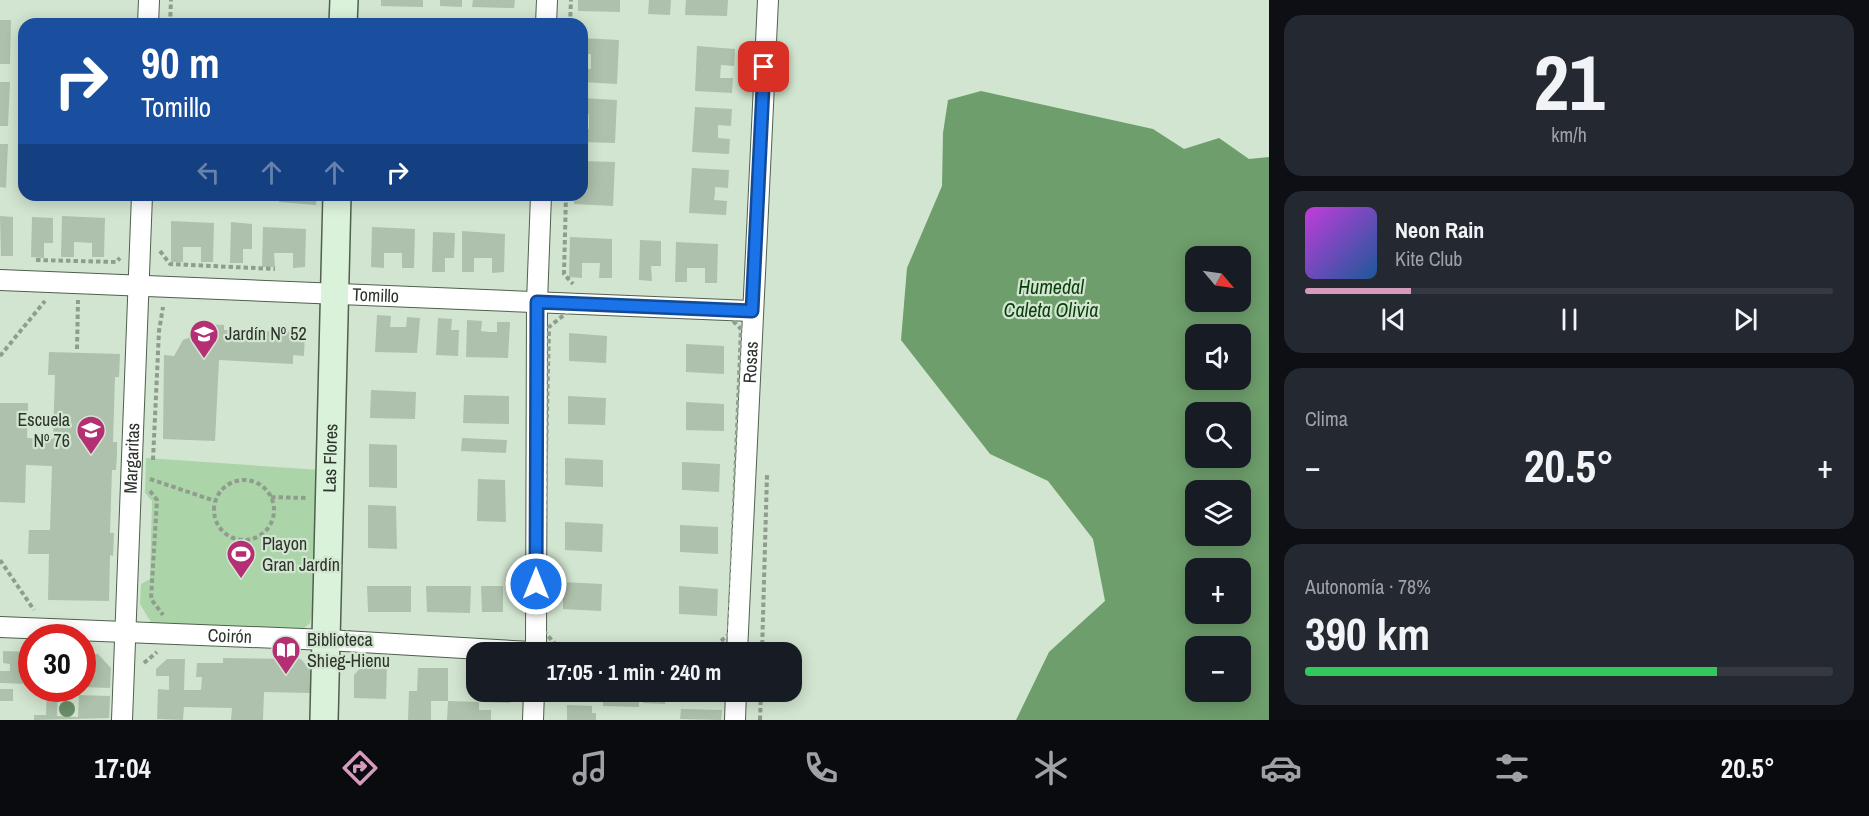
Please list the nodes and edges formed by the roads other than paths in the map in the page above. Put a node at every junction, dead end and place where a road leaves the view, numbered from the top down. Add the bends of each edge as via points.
1 (149, 0) edge
2 (344, 0) edge
3 (547, 0) edge
4 (768, 0) edge
5 (148, 18) edge
6 (343, 18) edge
7 (546, 18) edge
8 (142, 201) edge
9 (337, 201) edge
10 (541, 201) edge
11 (0, 280) edge
12 (139, 286) junction
13 (333, 294) junction
14 (537, 302) junction
15 (752, 311) junction
16 (0, 627) edge
17 (125, 632) junction
18 (327, 640) junction
19 (533, 642) edge
20 (737, 642) edge
21 (466, 648) edge
22 (534, 702) edge
23 (736, 702) edge
24 (122, 720) edge
25 (324, 720) edge
26 (533, 720) edge
27 (735, 720) edge

1 - 5 street
2 - 6 street
3 - 7 street
4 - 15 street, Rosas
8 - 12 street, Margaritas
9 - 13 street, Las Flores
10 - 14 street
11 - 12 street, Tomillo
12 - 13 street, Tomillo
12 - 17 street, Margaritas
13 - 14 street, Tomillo
13 - 18 street, Las Flores
14 - 15 street, Tomillo
14 - 19 street
15 - 20 street, Rosas
16 - 17 street, Coirón
17 - 18 street, Coirón
17 - 24 street, Margaritas
18 - 21 street, Coirón
18 - 25 street, Las Flores
22 - 26 street
23 - 27 street

